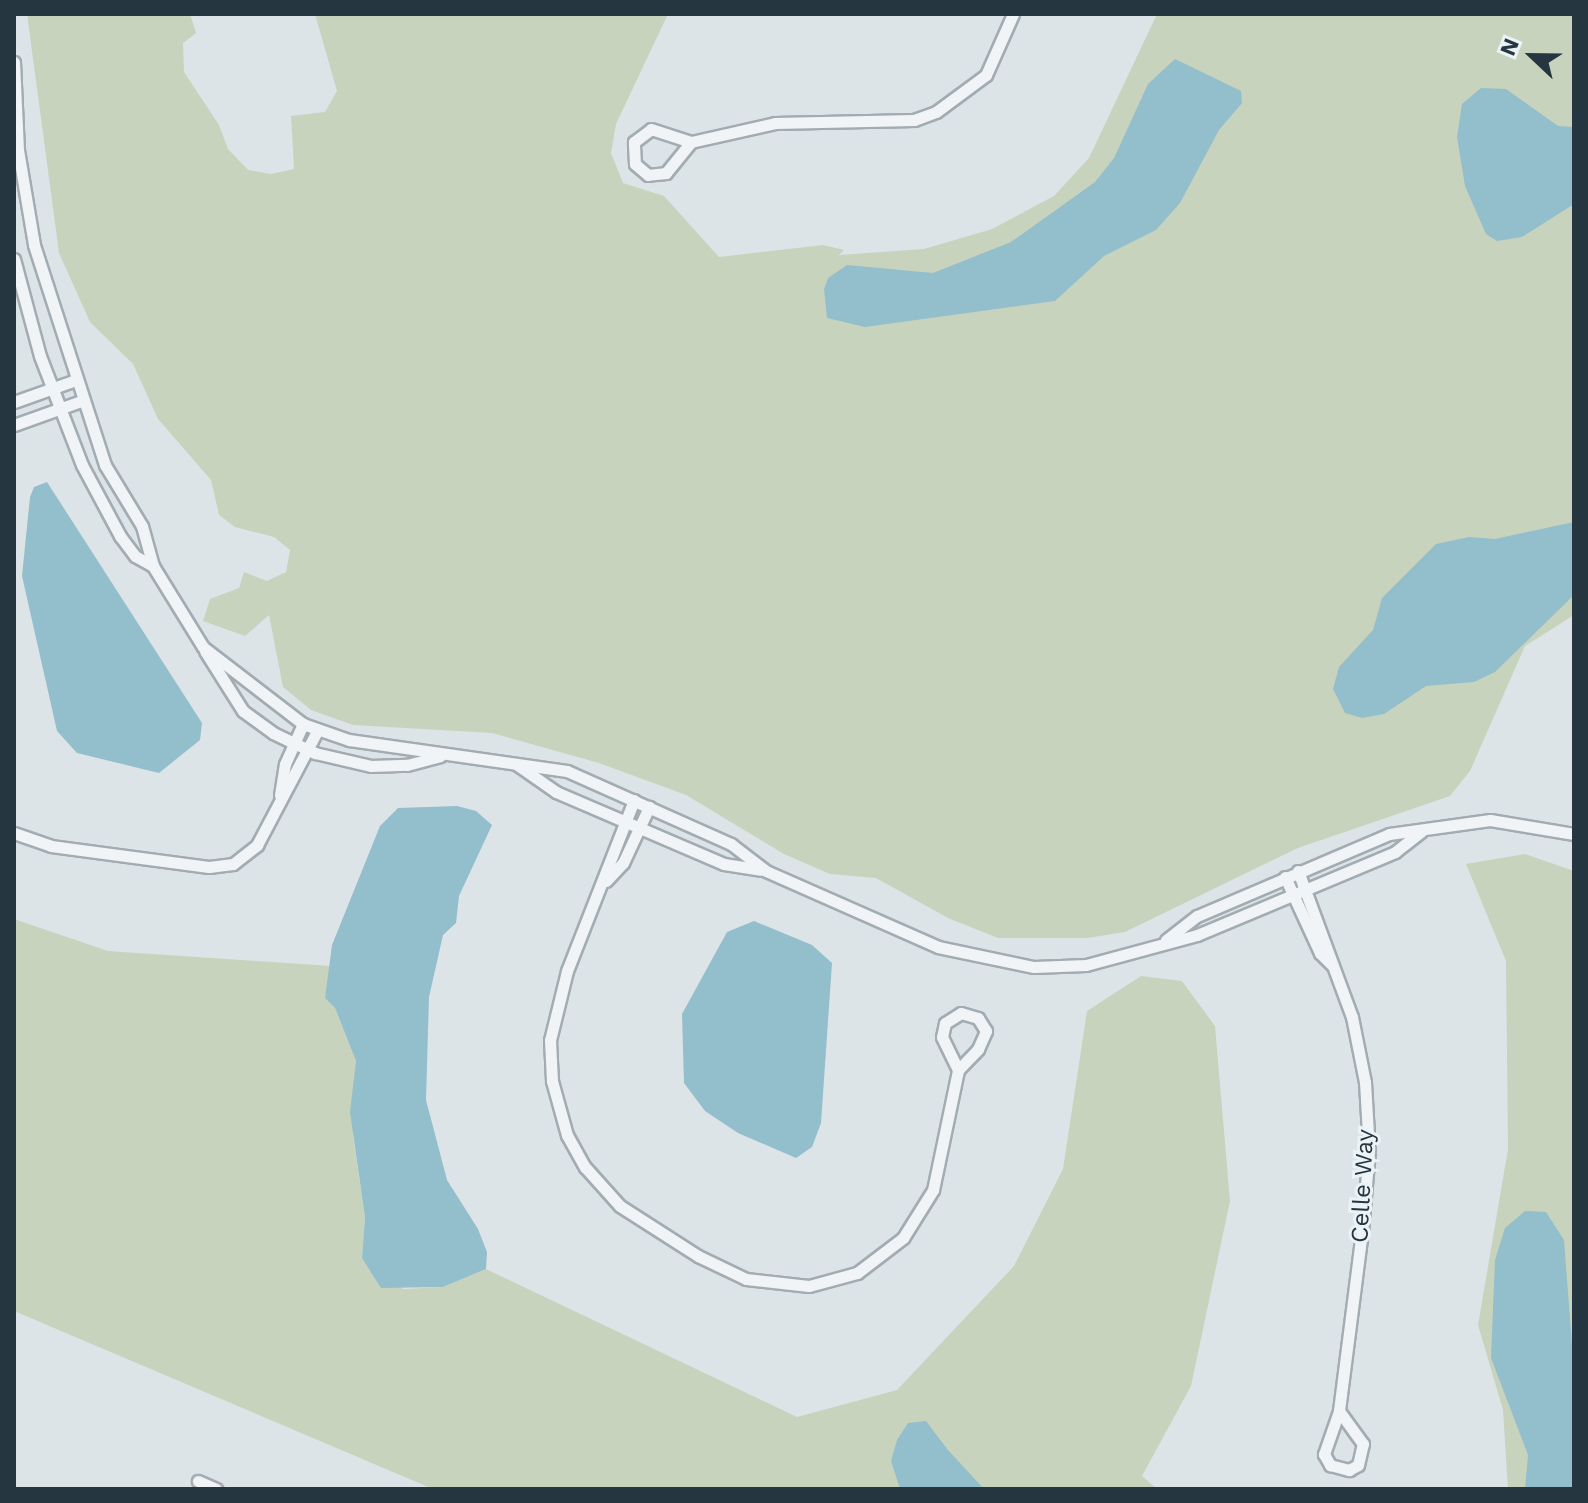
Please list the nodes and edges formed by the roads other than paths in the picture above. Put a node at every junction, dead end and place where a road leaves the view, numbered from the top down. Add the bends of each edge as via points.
1 (1013, 14) edge
2 (14, 62) edge
3 (691, 142) junction
4 (16, 151) edge
5 (18, 169) edge
6 (14, 259) edge
7 (73, 381) junction
8 (52, 388) junction
9 (81, 401) junction
10 (14, 402) edge
11 (59, 409) junction
12 (14, 425) edge
13 (153, 566) junction
14 (203, 647) junction
15 (303, 724) junction
16 (317, 731) junction
17 (294, 743) junction
18 (309, 750) junction
19 (445, 755) junction
20 (516, 764) junction
21 (280, 796) junction
22 (634, 800) junction
23 (649, 807) junction
24 (625, 821) junction
25 (639, 828) junction
26 (1421, 832) junction
27 (14, 833) edge
28 (1574, 834) edge
29 (766, 871) junction
30 (1298, 871) junction
31 (1285, 877) junction
32 (606, 882) junction
33 (1307, 892) junction
34 (1294, 897) junction
35 (1164, 941) junction
36 (1332, 965) junction
37 (958, 1070) junction
38 (1339, 1411) junction
39 (198, 1481) dead end
40 (216, 1489) edge

1 - 3 street via 986,75 936,112 914,120 775,123
2 - 4 street
3 - 3 street via 651,129 634,142 635,164 648,175 666,173
4 - 5 street
5 - 7 street
6 - 8 street
7 - 8 street
7 - 9 street
8 - 10 street
8 - 11 street
9 - 11 street
9 - 13 street via 105,465 142,526
11 - 12 street
11 - 13 street via 120,536 135,556
13 - 14 street
14 - 15 street
14 - 17 street via 235,702
15 - 16 street
15 - 17 street
16 - 18 street
16 - 19 street
17 - 18 street
17 - 21 street
18 - 19 street via 371,766 407,765
18 - 21 street
19 - 20 street
20 - 22 street via 567,771
20 - 24 street via 556,792
21 - 27 street via 257,845 241,860 222,866 51,846
22 - 23 street
22 - 24 street
23 - 25 street
23 - 29 street via 731,844
24 - 25 street
24 - 32 street
25 - 29 street via 724,864
25 - 32 street via 623,863
26 - 28 street via 1490,820
26 - 30 street via 1389,834
26 - 33 street via 1395,852
29 - 35 street via 938,947 992,962 1086,965
30 - 31 street
30 - 33 street, Celle Way
31 - 34 street, Celle Way
31 - 35 street via 1197,916
32 - 37 street via 567,971 553,1020 550,1062 561,1119 585,1167 609,1195 717,1266 759,1282 809,1286 857,1273 889,1253 915,1224 933,1190
33 - 34 street
33 - 36 street, Celle Way
34 - 35 street via 1197,935
34 - 36 street, Celle Way via 1320,953
36 - 38 street, Celle Way via 1352,1017 1365,1082 1369,1151
37 - 37 street via 986,1031 970,1014 953,1016 943,1029
38 - 38 street, Celle Way via 1324,1454 1330,1465 1349,1470 1358,1465 1363,1444
39 - 40 street

